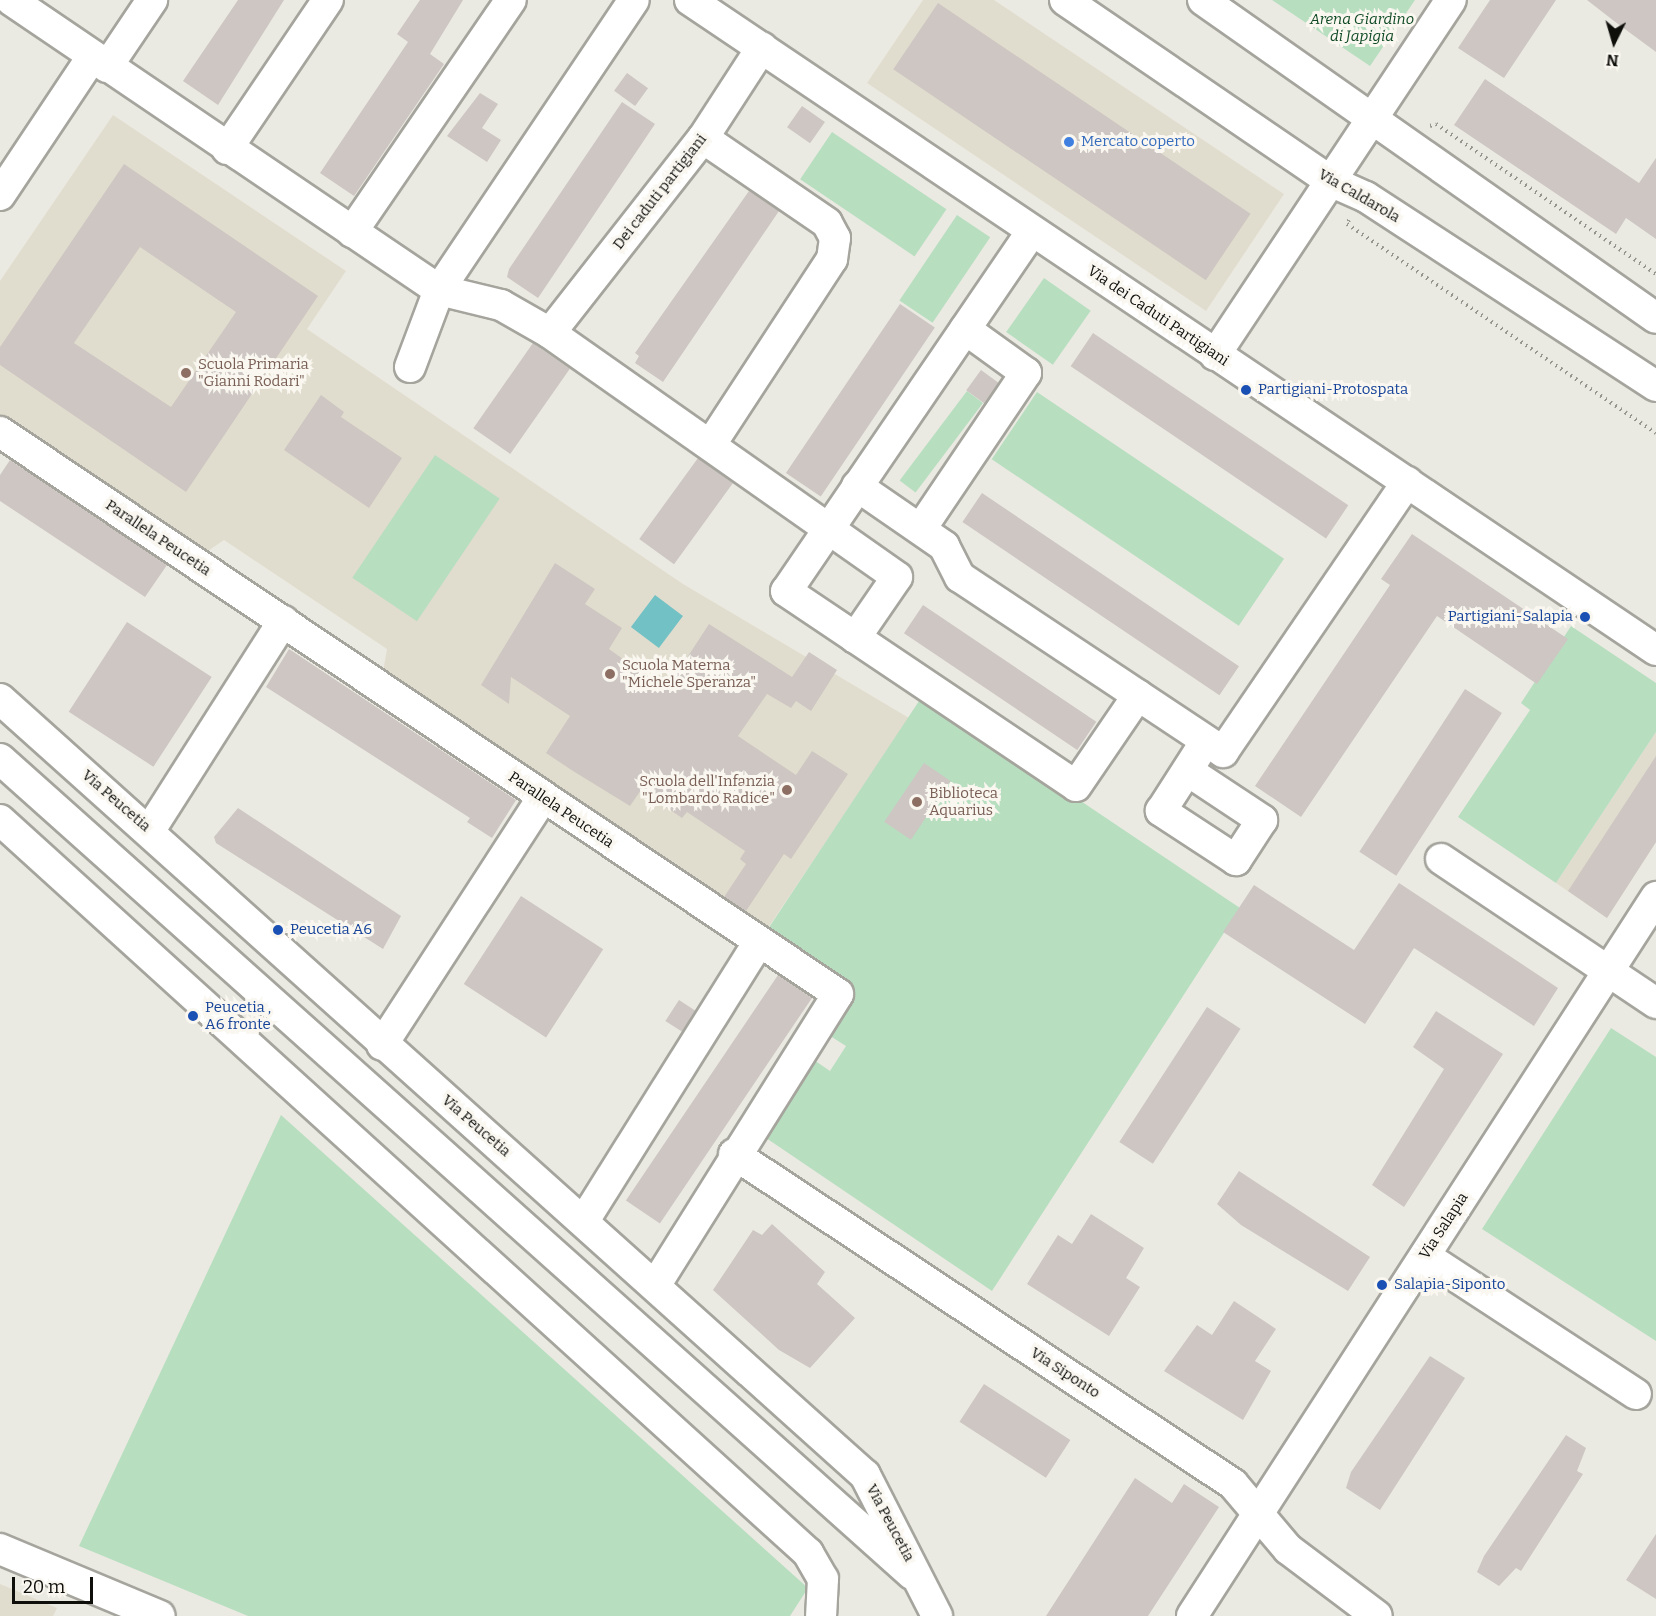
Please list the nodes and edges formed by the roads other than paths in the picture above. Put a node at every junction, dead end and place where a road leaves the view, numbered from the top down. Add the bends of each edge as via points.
1 (11, 0) edge
2 (152, 0) edge
3 (328, 0) edge
4 (511, 0) edge
5 (634, 0) edge
6 (690, 0) edge
7 (1065, 0) edge
8 (1203, 0) edge
9 (1450, 0) edge
10 (762, 47) junction
11 (100, 62) junction
12 (1374, 117) junction
13 (703, 138) junction
14 (227, 150) junction
15 (1330, 181) junction
16 (0, 195) edge
17 (1032, 231) junction
18 (352, 232) junction
19 (439, 290) junction
20 (1656, 318) edge
21 (966, 329) junction
22 (550, 333) junction
23 (1215, 355) junction
24 (410, 367) dead end
25 (1656, 386) edge
26 (0, 432) edge
27 (711, 444) junction
28 (1407, 482) junction
29 (857, 486) junction
30 (922, 527) junction
31 (827, 530) junction
32 (283, 621) junction
33 (855, 638) junction
34 (1656, 650) edge
35 (1138, 695) junction
36 (0, 699) edge
37 (1206, 741) junction
38 (0, 759) edge
39 (1188, 771) dead end
40 (542, 798) junction
41 (0, 820) edge
42 (150, 830) junction
43 (1441, 859) dead end
44 (1656, 897) edge
45 (759, 942) junction
46 (1609, 971) junction
47 (1656, 1003) edge
48 (382, 1045) junction
49 (734, 1154) junction
50 (585, 1219) junction
51 (1425, 1256) junction
52 (656, 1284) junction
53 (1636, 1394) dead end
54 (1259, 1514) junction
55 (0, 1549) edge
56 (919, 1580) junction
57 (160, 1616) edge
58 (821, 1616) edge
59 (937, 1616) edge
60 (1192, 1616) edge
61 (1377, 1616) edge

1 - 11 street
2 - 11 street
3 - 14 street
4 - 18 street
5 - 19 street
6 - 10 street, Via dei Caduti Partigiani
7 - 15 street, Via Caldarola
8 - 12 street
9 - 12 street
10 - 13 street, Dei caduti partigiani
10 - 17 street, Via dei Caduti Partigiani
11 - 14 street
11 - 16 street
12 - 15 street
12 - 20 street
13 - 22 street, Dei caduti partigiani
13 - 27 street via 827,223 836,238 832,259
14 - 18 street
15 - 23 street
15 - 25 street, Via Caldarola via 1366,197
17 - 21 street
17 - 23 street, Via dei Caduti Partigiani
18 - 19 street
19 - 22 street via 501,305
19 - 24 street
21 - 29 street
21 - 30 street via 1026,373
22 - 27 street
23 - 28 street, Via dei Caduti Partigiani
26 - 32 street, Parallela Peucetia
27 - 31 street
28 - 34 street, Via dei Caduti Partigiani
28 - 37 street via 1223,752
29 - 30 street
29 - 31 street
30 - 35 street via 944,546 960,577
31 - 33 street via 786,591
31 - 33 street via 897,577
32 - 40 street, Parallela Peucetia
32 - 42 street
33 - 35 street via 1076,786
35 - 37 street
36 - 42 street, Via Peucetia
37 - 39 street
38 - 56 street, Via Peucetia
40 - 45 street, Parallela Peucetia
40 - 48 street
41 - 58 street via 808,1553 823,1580
42 - 48 street, Via Peucetia
43 - 46 street
44 - 46 street, Via Salapia
45 - 49 street, Parallela Peucetia via 838,994
45 - 50 street
46 - 47 street
46 - 51 street, Via Salapia
48 - 50 street, Via Peucetia
49 - 52 street, Parallela Peucetia
49 - 54 street, Via Siponto via 1233,1484
50 - 52 street, Via Peucetia
51 - 53 street
51 - 54 street, Via Salapia
52 - 56 street, Via Peucetia via 865,1475
54 - 60 street, Via Salapia
54 - 61 street, Via Siponto via 1288,1549
55 - 57 street
56 - 59 street, Via Peucetia

